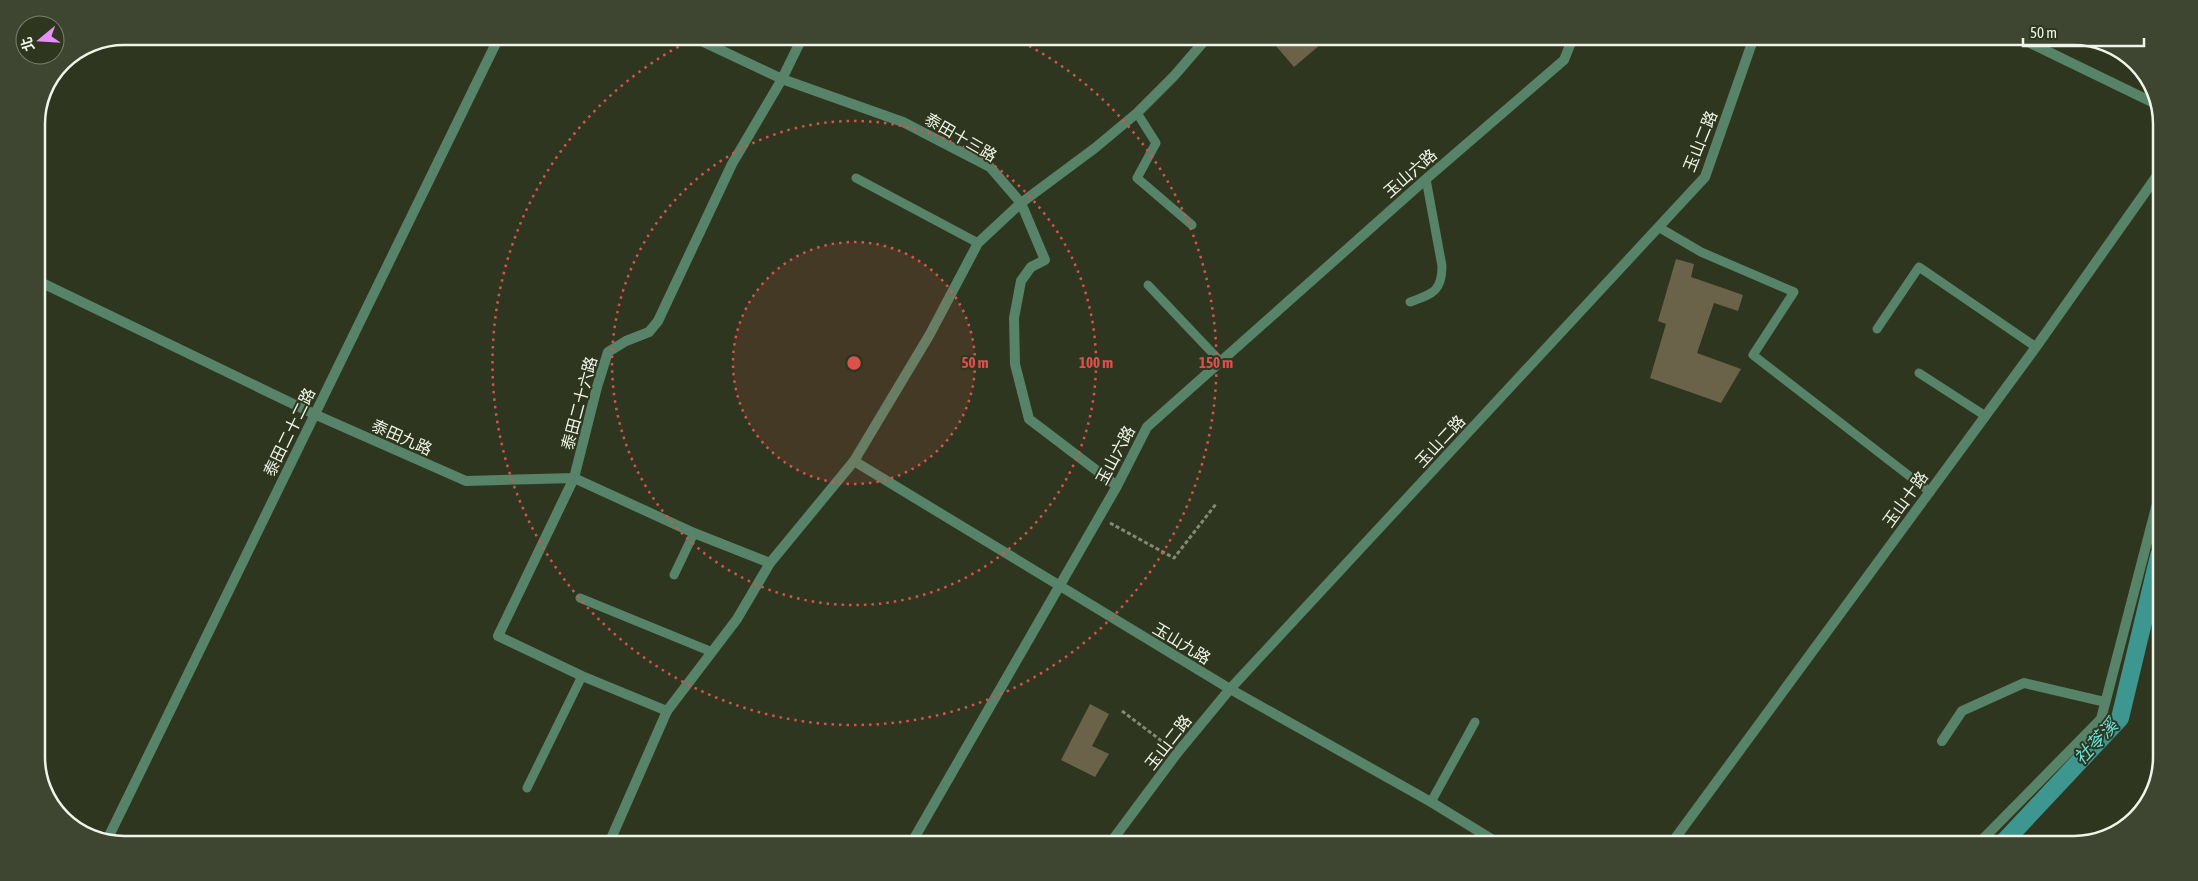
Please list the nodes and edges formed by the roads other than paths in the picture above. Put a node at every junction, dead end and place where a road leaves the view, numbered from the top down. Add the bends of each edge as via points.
1 (495, 45) edge
2 (710, 45) edge
3 (799, 45) edge
4 (1201, 45) edge
5 (1570, 45) edge
6 (1751, 45) edge
7 (2034, 45) edge
8 (782, 79) junction
9 (2149, 101) edge
10 (1137, 113) junction
11 (856, 178) dead end
12 (1426, 179) junction
13 (2153, 181) edge
14 (1020, 203) junction
15 (1192, 225) dead end
16 (1660, 228) junction
17 (978, 243) junction
18 (45, 284) edge
19 (1148, 285) dead end
20 (1410, 302) dead end
21 (1877, 330) dead end
22 (2036, 347) junction
23 (1220, 362) junction
24 (1918, 373) dead end
25 (314, 414) junction
26 (1984, 415) junction
27 (854, 461) junction
28 (574, 478) junction
29 (1117, 486) junction
30 (1930, 492) junction
31 (2153, 519) edge
32 (694, 532) junction
33 (770, 563) junction
34 (674, 575) dead end
35 (1059, 586) junction
36 (580, 598) dead end
37 (712, 652) junction
38 (582, 676) junction
39 (1230, 689) junction
40 (2105, 702) junction
41 (667, 711) junction
42 (1475, 722) dead end
43 (1942, 741) dead end
44 (527, 788) dead end
45 (1431, 802) junction
46 (110, 834) edge
47 (612, 836) edge
48 (915, 836) edge
49 (1116, 836) edge
50 (1487, 836) edge
51 (1677, 836) edge
52 (1985, 836) edge

1 - 25 street, 泰田二十二路
2 - 8 street, 泰田十三路
3 - 8 street, 泰田二十六路
4 - 10 street
5 - 12 street, 玉山六路 via 1564,60
6 - 16 street, 玉山二路 via 1705,177
7 - 9 street
8 - 14 street, 泰田十三路 via 903,122 964,153 990,167
8 - 28 street, 泰田二十六路 via 732,164 658,321 649,332 608,352
10 - 14 street
10 - 15 lane via 1156,143 1136,178
11 - 17 lane
12 - 20 lane via 1442,279 1434,293
12 - 23 street, 玉山六路
13 - 22 street, 玉山十路
14 - 17 street
14 - 29 street, 泰田十三路 via 1045,260 1031,267 1021,281 1014,318 1015,364 1028,419
16 - 30 lane via 1701,252 1794,292 1753,355
16 - 39 street, 玉山二路
17 - 27 street via 930,334
18 - 25 street, 泰田九路
19 - 23 lane
21 - 22 lane via 1919,267
22 - 26 street, 玉山十路
23 - 29 street, 玉山六路 via 1147,427
24 - 26 lane
25 - 28 street, 泰田九路 via 466,481
25 - 46 street, 泰田二十二路
26 - 30 street, 玉山十路
27 - 33 street
27 - 35 street, 玉山九路
28 - 32 street, 泰田九路
28 - 38 street, 泰田二十六路 via 498,636
29 - 35 street, 玉山六路
30 - 51 street, 玉山十路
31 - 40 street
32 - 33 street, 泰田九路
32 - 34 lane
33 - 37 street
35 - 39 street, 玉山九路
35 - 48 street, 玉山六路
36 - 37 lane
37 - 41 street
38 - 41 street, 泰田二十六路
38 - 44 lane
39 - 45 street, 玉山九路
39 - 49 street, 玉山二路 via 1178,752
40 - 43 street via 2024,683 1962,711
40 - 52 street via 2101,719
41 - 47 street
42 - 45 lane
45 - 50 street, 玉山九路

